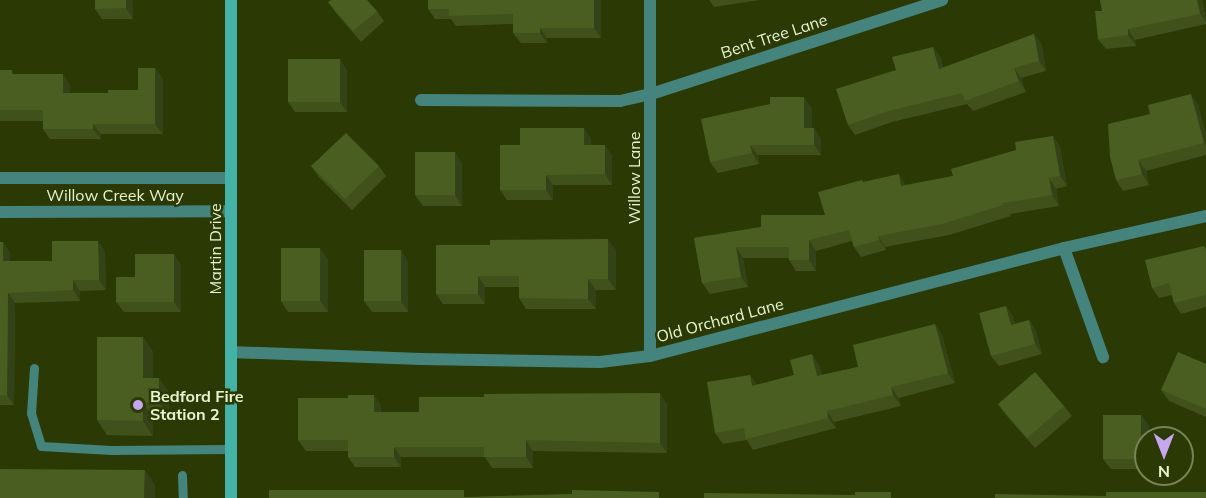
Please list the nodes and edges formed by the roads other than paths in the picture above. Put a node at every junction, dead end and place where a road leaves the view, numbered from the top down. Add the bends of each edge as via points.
1 (231, 0) edge
2 (650, 0) edge
3 (942, 0) edge
4 (651, 94) junction
5 (421, 100) dead end
6 (0, 178) edge
7 (231, 178) junction
8 (231, 211) junction
9 (0, 212) edge
10 (1206, 216) edge
11 (1064, 248) junction
12 (231, 352) junction
13 (650, 356) junction
14 (1103, 357) dead end
15 (33, 368) dead end
16 (231, 449) junction
17 (182, 475) dead end
18 (183, 498) edge
19 (231, 498) edge

1 - 7 street, Martin Drive
2 - 4 street, Willow Lane
3 - 4 street, Bent Tree Lane
4 - 5 street, Bent Tree Lane via 620,101
4 - 13 street, Willow Lane
6 - 7 street, Willow Creek Way
7 - 8 street, Martin Drive
8 - 9 street, Willow Creek Way
8 - 12 street, Martin Drive
10 - 11 street, Old Orchard Lane
11 - 13 street, Old Orchard Lane
11 - 14 street
12 - 13 street, Old Orchard Lane via 600,362
12 - 16 street, Martin Drive
15 - 16 lane via 31,413 41,446
16 - 19 street, Martin Drive
17 - 18 lane

